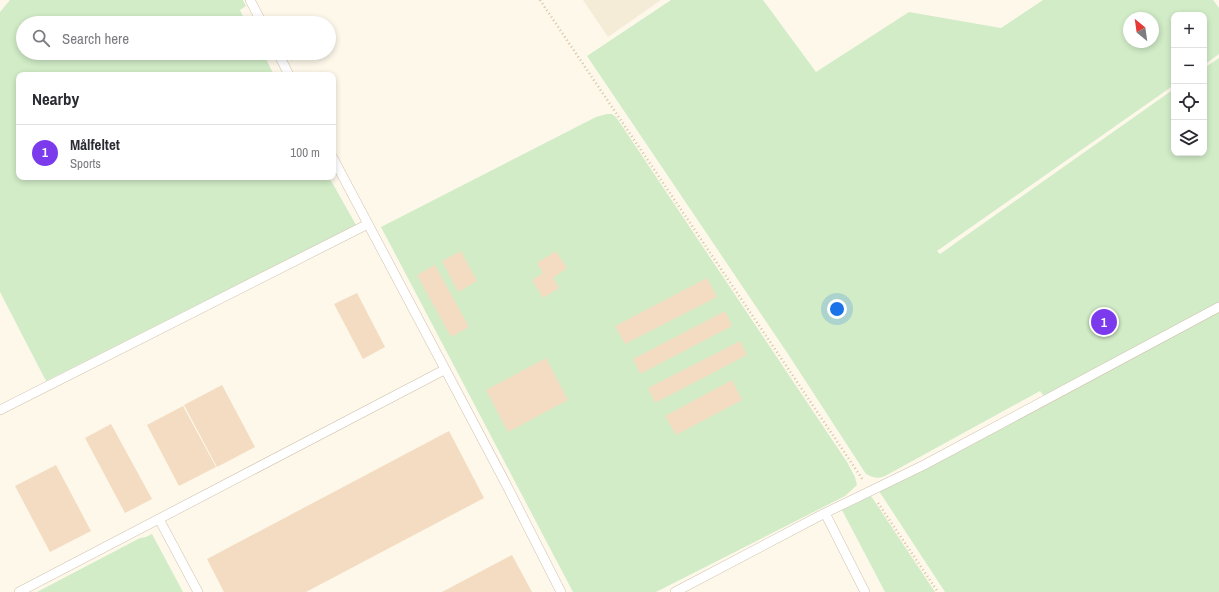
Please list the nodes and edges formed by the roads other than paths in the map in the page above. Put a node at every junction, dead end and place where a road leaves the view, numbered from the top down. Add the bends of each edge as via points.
1 (250, 0) edge
2 (258, 16) edge
3 (282, 60) edge
4 (288, 72) edge
5 (336, 164) edge
6 (368, 224) junction
7 (1219, 307) edge
8 (444, 370) junction
9 (0, 410) edge
10 (825, 513) junction
11 (159, 519) junction
12 (19, 592) edge
13 (198, 592) edge
14 (560, 592) edge
15 (675, 592) edge
16 (865, 592) edge

1 - 2 lane
3 - 4 lane
5 - 6 lane
6 - 8 lane
6 - 9 lane
7 - 10 lane via 924,465
8 - 11 lane
8 - 14 lane via 506,484
10 - 15 lane
10 - 16 lane
11 - 12 lane
11 - 13 lane

